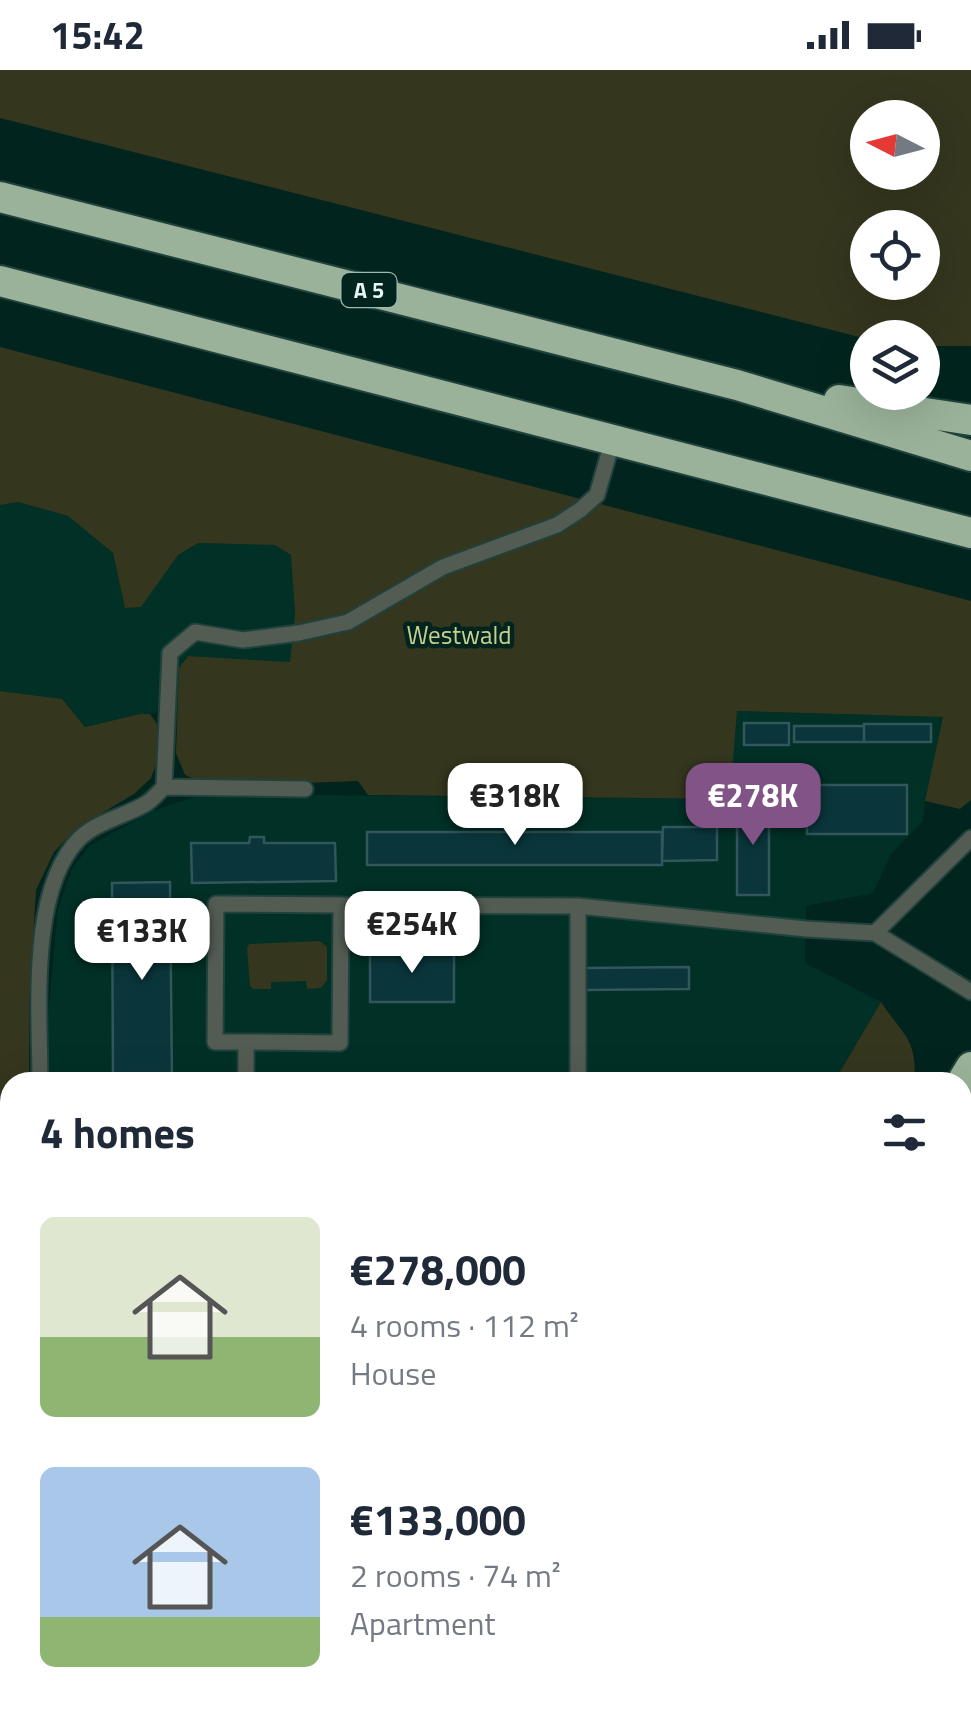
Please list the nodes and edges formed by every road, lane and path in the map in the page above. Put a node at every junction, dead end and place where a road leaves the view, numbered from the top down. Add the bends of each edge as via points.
1 (0, 197) edge
2 (0, 281) edge
3 (737, 384) junction
4 (971, 420) edge
5 (613, 439) junction
6 (971, 456) edge
7 (969, 534) edge
8 (164, 787) junction
9 (305, 789) dead end
10 (971, 838) edge
11 (340, 904) junction
12 (578, 906) junction
13 (875, 933) junction
14 (971, 992) edge
15 (246, 1042) junction
16 (40, 1072) edge
17 (246, 1072) edge
18 (578, 1072) edge

1 - 3 highway, A 5
2 - 5 highway
3 - 4 highway, A 5
3 - 6 highway, A 5
5 - 7 highway
5 - 8 lane via 597,495 580,510 557,525 443,566 348,622 243,640 196,632 170,653
8 - 9 lane
8 - 16 lane via 84,835 52,885 39,989
10 - 13 lane
11 - 12 lane
11 - 15 lane via 340,1043
11 - 15 lane via 216,904 215,1042
12 - 13 lane
12 - 18 lane
13 - 14 lane
15 - 17 lane

